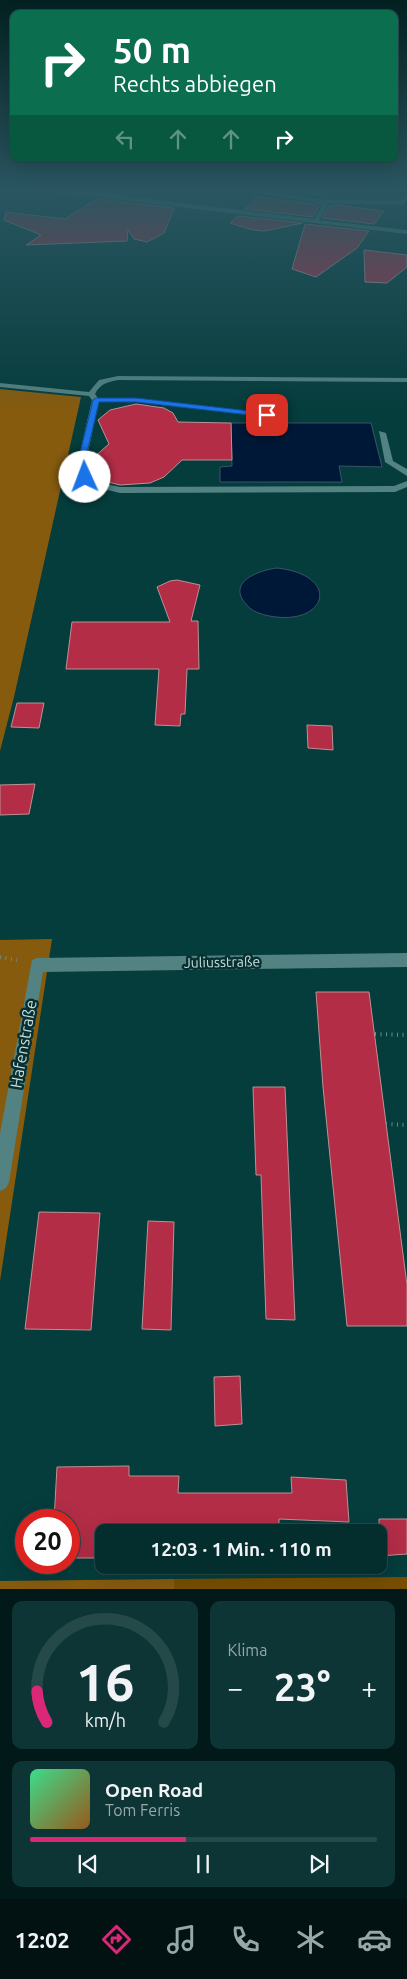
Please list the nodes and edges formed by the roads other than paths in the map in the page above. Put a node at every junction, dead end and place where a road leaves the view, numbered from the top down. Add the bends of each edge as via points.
1 (407, 380) edge
2 (0, 385) edge
3 (94, 397) junction
4 (267, 415) dead end
5 (382, 433) dead end
6 (407, 473) edge
7 (407, 484) edge
8 (407, 960) edge
9 (37, 965) joint
10 (0, 1182) edge

1 - 3 street via 118,378 101,381 94,386
2 - 3 street
3 - 4 street
3 - 7 street via 82,461 85,477 98,485 130,490 395,489
5 - 6 street via 389,462
8 - 9 street, Juliusstraße
9 - 10 street, Hafenstraße

